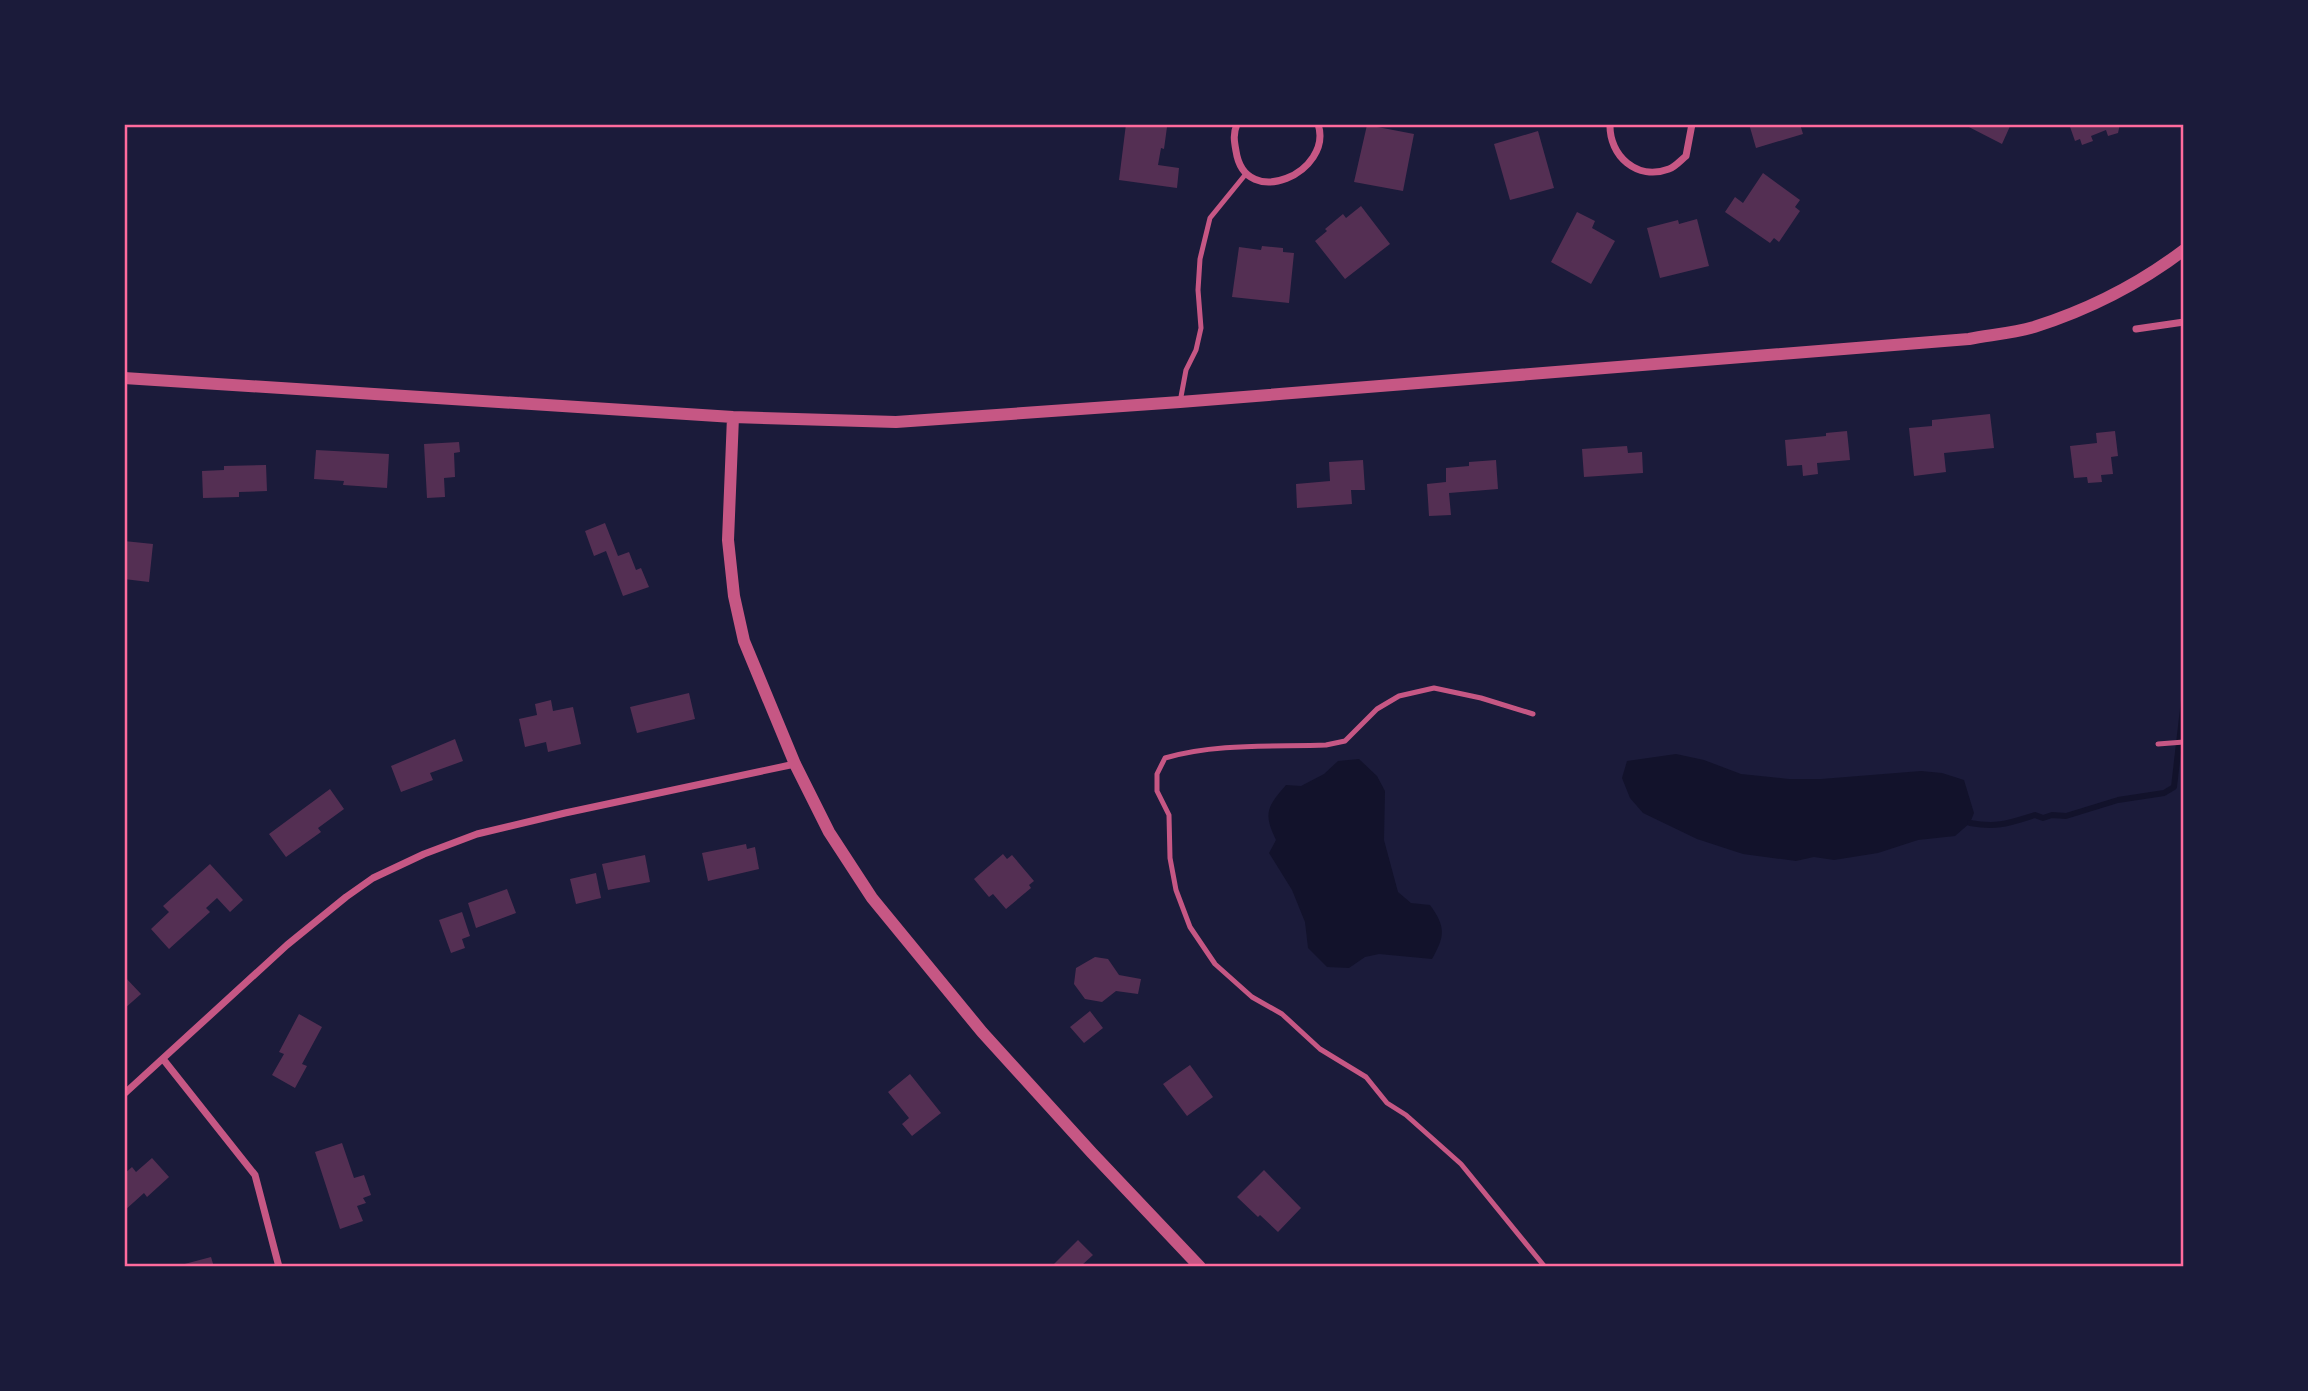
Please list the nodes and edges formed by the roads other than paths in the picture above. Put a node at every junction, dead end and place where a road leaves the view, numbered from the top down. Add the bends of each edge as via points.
1 (1237, 124) edge
2 (1318, 124) edge
3 (1610, 124) edge
4 (1692, 124) edge
5 (1245, 175) junction
6 (2184, 250) edge
7 (2184, 322) edge
8 (2136, 329) dead end
9 (124, 378) edge
10 (1180, 402) junction
11 (733, 417) junction
12 (1533, 714) dead end
13 (2183, 742) edge
14 (2158, 744) dead end
15 (795, 764) junction
16 (163, 1059) junction
17 (124, 1094) edge
18 (279, 1267) edge
19 (1200, 1267) edge
20 (1545, 1267) edge

1 - 5 street via 1233,134
2 - 5 street via 1317,155 1301,169 1276,181 1259,182
3 - 4 street via 1609,139 1618,156 1651,173 1671,169 1686,156
5 - 10 lane via 1210,218 1200,260 1201,328
6 - 10 street via 2153,273 2094,304 2032,327 1969,339
7 - 8 street
9 - 11 street
10 - 11 street via 895,422
11 - 15 street via 728,540 733,596 744,641
12 - 20 lane via 1434,688 1399,696 1377,709 1345,741 1183,752 1165,758 1157,774 1157,791 1169,816 1176,890 1189,927 1215,964 1320,1049 1366,1077 1387,1103 1461,1164
13 - 14 lane
15 - 16 street via 477,834 424,854 373,878 346,897
15 - 19 street via 829,832 872,898 982,1032
16 - 17 street
16 - 18 street via 255,1175

